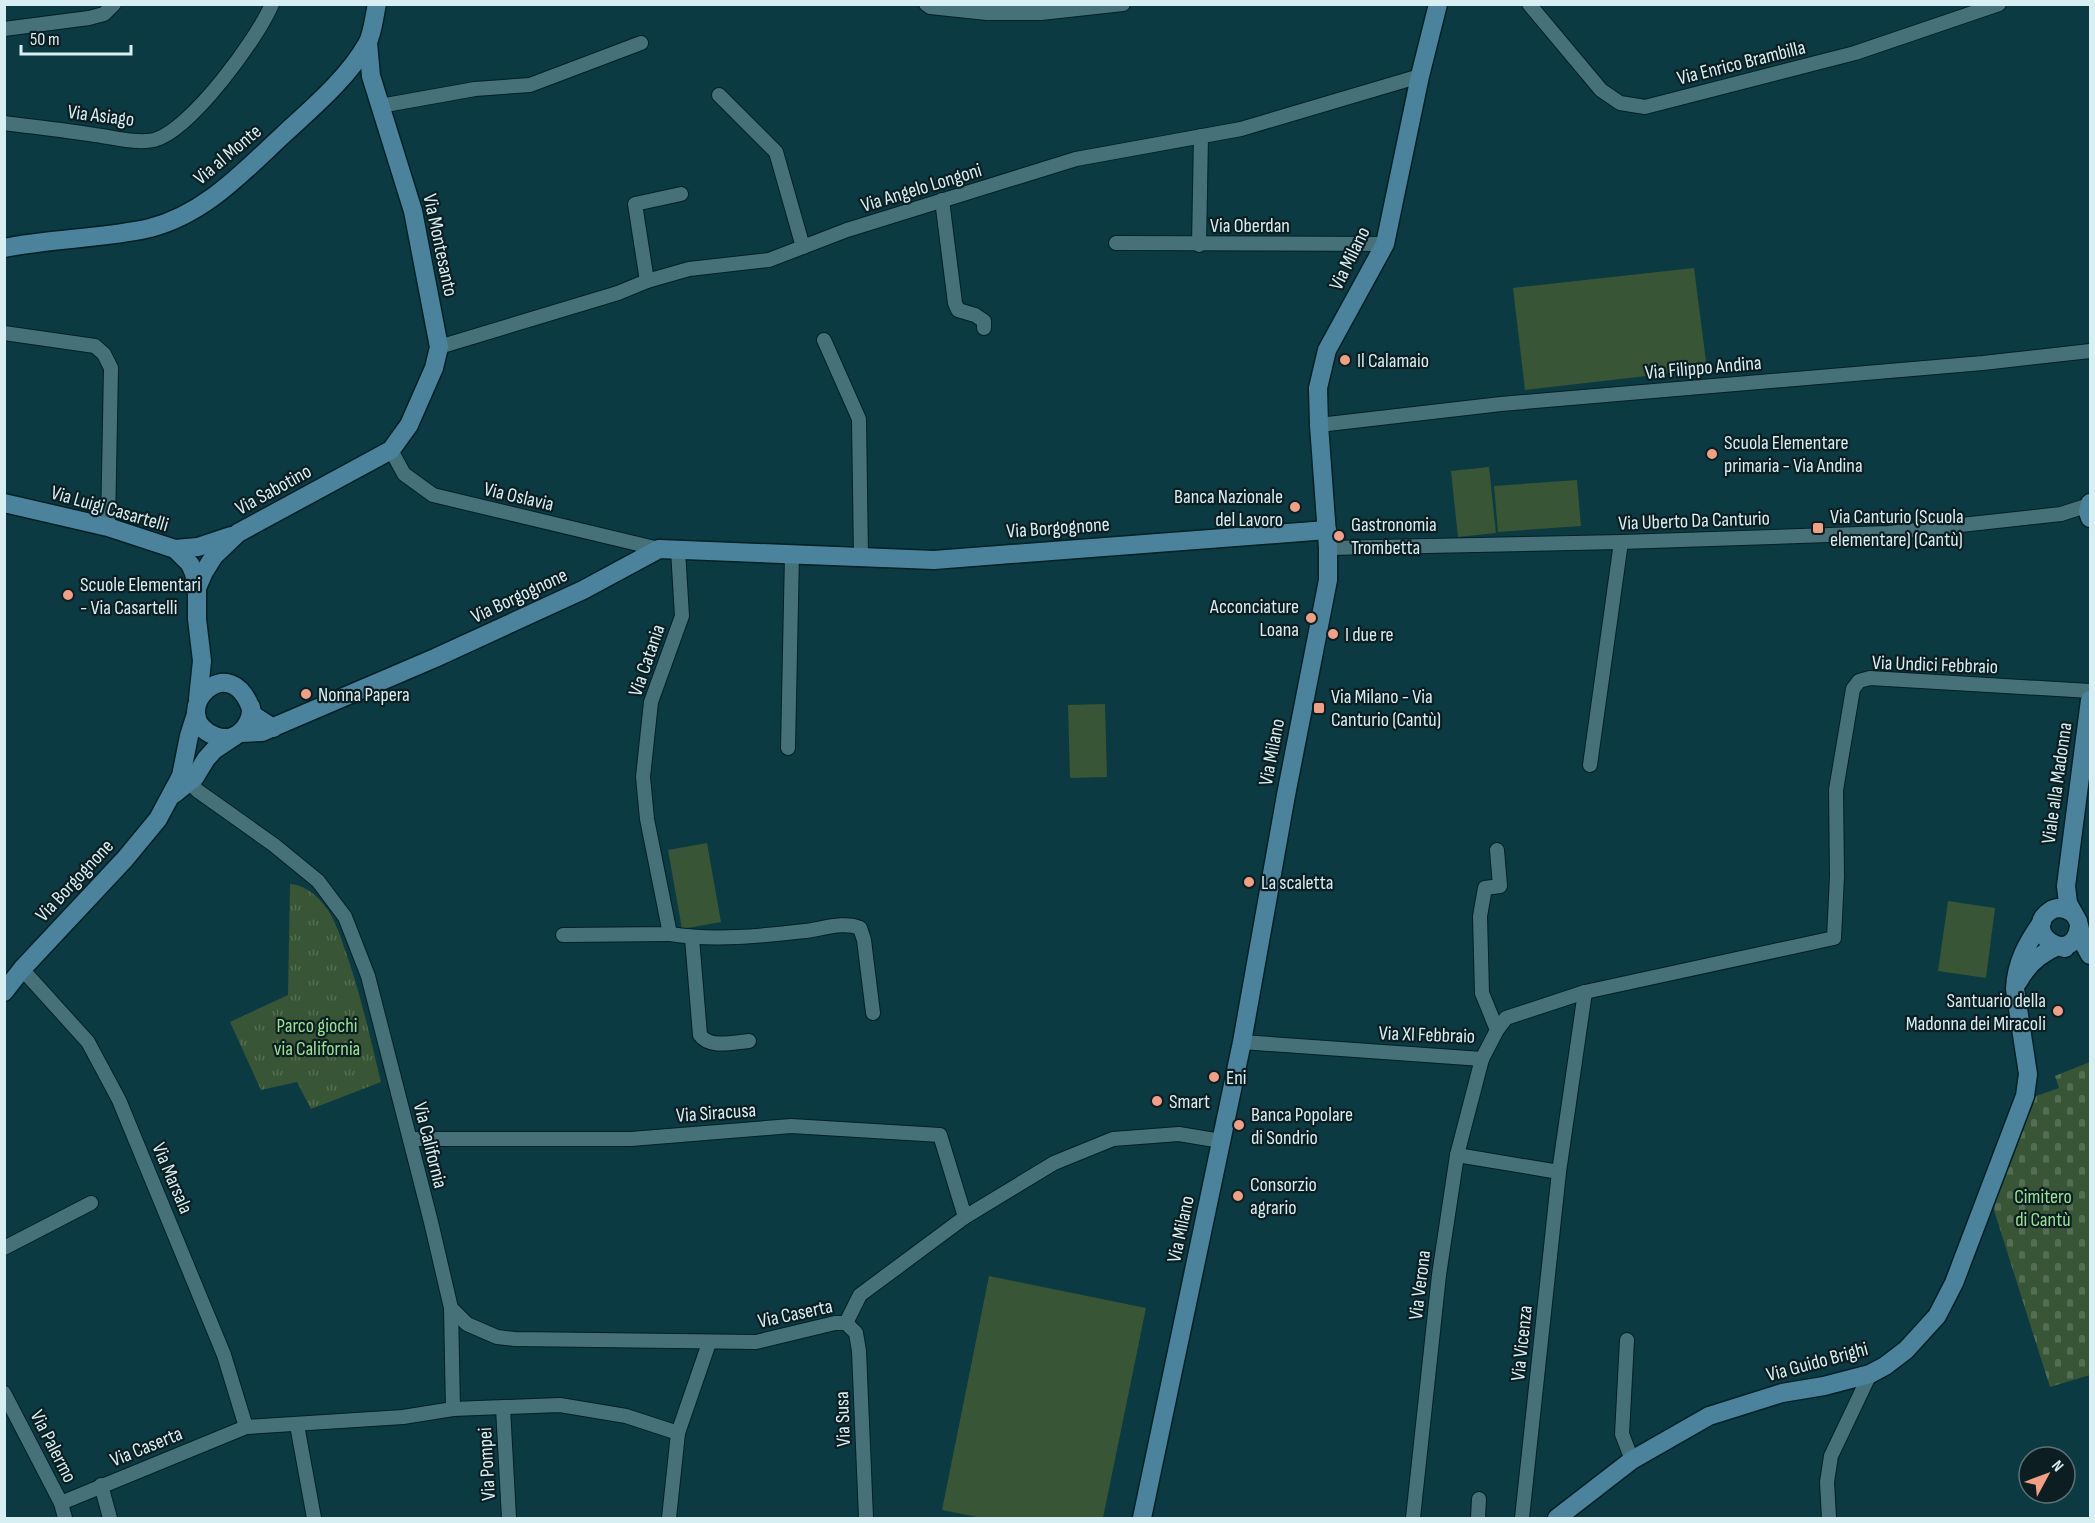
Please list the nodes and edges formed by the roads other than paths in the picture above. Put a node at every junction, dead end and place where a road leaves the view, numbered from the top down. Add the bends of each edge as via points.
1 (114, 4) edge
2 (273, 4) edge
3 (377, 4) edge
4 (926, 4) edge
5 (1123, 4) edge
6 (1438, 4) edge
7 (1529, 4) edge
8 (1999, 4) edge
9 (4, 29) edge
10 (368, 43) junction
11 (641, 44) dead end
12 (350, 68) junction
13 (370, 70) junction
14 (1420, 76) junction
15 (719, 95) dead end
16 (380, 106) junction
17 (4, 123) edge
18 (1201, 136) junction
19 (681, 194) dead end
20 (942, 200) junction
21 (1116, 243) dead end
22 (1385, 244) junction
23 (1199, 245) junction
24 (803, 247) junction
25 (4, 248) edge
26 (647, 281) junction
27 (984, 328) dead end
28 (4, 333) edge
29 (824, 340) dead end
30 (439, 347) junction
31 (2091, 351) edge
32 (1319, 425) junction
33 (391, 450) junction
34 (4, 503) edge
35 (2090, 511) edge
36 (108, 527) junction
37 (238, 534) junction
38 (1328, 539) junction
39 (1621, 542) junction
40 (175, 549) junction
41 (659, 549) junction
42 (678, 550) junction
43 (792, 554) junction
44 (861, 557) junction
45 (197, 588) junction
46 (200, 641) junction
47 (228, 684) junction
48 (2091, 691) edge
49 (2091, 700) edge
50 (197, 707) junction
51 (251, 707) junction
52 (273, 728) junction
53 (237, 734) junction
54 (788, 748) dead end
55 (1590, 765) dead end
56 (189, 775) junction
57 (1497, 850) dead end
58 (2067, 871) junction
59 (2043, 920) junction
60 (2076, 920) junction
61 (670, 934) junction
62 (563, 935) dead end
63 (692, 938) junction
64 (1834, 938) joint
65 (2058, 946) junction
66 (2091, 955) edge
67 (2091, 962) edge
68 (21, 969) junction
69 (2015, 989) junction
70 (4, 992) edge
71 (1586, 992) junction
72 (873, 1012) dead end
73 (1497, 1030) junction
74 (749, 1041) dead end
75 (1242, 1042) junction
76 (1482, 1059) junction
77 (410, 1139) junction
78 (1221, 1141) junction
79 (1456, 1155) junction
80 (1559, 1172) junction
81 (91, 1203) dead end
82 (965, 1217) junction
83 (4, 1248) edge
84 (451, 1308) junction
85 (846, 1323) junction
86 (1628, 1340) dead end
87 (709, 1343) junction
88 (1870, 1374) junction
89 (4, 1393) edge
90 (503, 1408) junction
91 (453, 1409) junction
92 (297, 1425) junction
93 (246, 1427) junction
94 (678, 1432) junction
95 (1632, 1460) junction
96 (101, 1485) junction
97 (1479, 1499) dead end
98 (61, 1503) junction
99 (65, 1518) edge
100 (110, 1518) edge
101 (314, 1518) edge
102 (508, 1518) edge
103 (669, 1518) edge
104 (866, 1518) edge
105 (1142, 1518) edge
106 (1413, 1518) edge
107 (1478, 1518) edge
108 (1522, 1518) edge
109 (1557, 1518) edge
110 (1829, 1518) edge

1 - 9 street via 104,14 89,18
2 - 17 street, Via Asiago via 254,38 197,109 172,132 154,140
3 - 10 street, Via al Monte
4 - 5 street via 987,13 1041,13
6 - 14 street, Via Milano
7 - 8 street, Via Enrico Brambilla via 1601,90 1620,103 1646,107 1855,53
10 - 12 street, Via al Monte
10 - 13 street, Via Montesanto
11 - 16 street via 530,85 475,89
12 - 13 street via 363,64
12 - 25 street, Via al Monte via 328,94 237,179 179,217 150,228
13 - 16 street, Via Montesanto
14 - 18 street, Via Angelo Longoni via 1241,129
14 - 22 street, Via Milano
15 - 24 street via 777,152
16 - 30 street, Via Montesanto via 413,211
18 - 20 street, Via Angelo Longoni via 1076,159
18 - 23 street
19 - 26 street via 635,204
20 - 24 street, Via Angelo Longoni
20 - 27 street via 955,303 958,310 984,321
21 - 23 street, Via Oberdan
22 - 23 street, Via Oberdan
22 - 32 street, Via Milano via 1327,350 1318,388
24 - 26 street, Via Angelo Longoni via 769,260 690,269
26 - 30 street, Via Angelo Longoni
28 - 36 street via 94,346 104,354 111,368
29 - 44 street via 859,419
30 - 33 street, Via Montesanto via 409,425
31 - 32 street, Via Filippo Andina via 1501,404
32 - 38 street, Via Milano
33 - 37 street, Via Sabotino
33 - 41 street, Via Oslavia via 404,474 434,495
34 - 36 street, Via Luigi Casartelli
35 - 39 street, Via Uberto Da Canturio via 1888,533
36 - 40 street, Via Luigi Casartelli
37 - 40 street, Via Luigi Casartelli via 198,547
37 - 45 street, Via Sabotino via 214,556
38 - 39 street, Via Uberto Da Canturio
38 - 44 street, Via Borgognone via 934,560
38 - 75 street, Via Milano via 1328,580
39 - 55 street
40 - 45 street, Via Sabotino via 190,564
41 - 42 street, Via Borgognone
41 - 52 street, Via Borgognone via 583,590
42 - 43 street, Via Borgognone
42 - 61 street, Via Catania via 682,616 651,702 643,777 647,819
43 - 44 street, Via Borgognone
43 - 54 street
45 - 46 street, Via Sabotino
46 - 47 street, Via Sabotino via 213,672
46 - 50 street, Via Sabotino via 202,673
47 - 50 street via 209,687
47 - 51 street via 244,692
48 - 64 street, Via Undici Febbraio via 1870,678 1859,681 1854,689 1836,790
49 - 58 street, Viale alla Madonna
50 - 53 street via 200,725 207,733 220,738
50 - 56 street, Via Borgognone via 189,736
51 - 52 street via 257,719
51 - 53 street via 248,723
52 - 53 street, Via Borgognone
53 - 56 street, Via Borgognone
56 - 68 street, Via Borgognone via 144,836
56 - 77 street, Via California via 205,795 318,881 345,917 368,976
57 - 73 street via 1500,886 1485,888 1480,916 1482,993
58 - 59 street, Viale alla Madonna
58 - 60 street, Viale alla Madonna via 2067,895
59 - 60 street via 2055,909 2063,908
59 - 65 street via 2044,937
59 - 69 street, Via Guido Brighi via 2024,949
60 - 65 street via 2074,940
60 - 66 street, Viale alla Madonna
61 - 62 street
61 - 63 street
63 - 72 street via 852,924 860,928 864,939
63 - 74 street via 700,1035 710,1043
64 - 71 street, Via XI Febbraio
65 - 67 street
65 - 69 street via 2032,963
68 - 70 street, Via Borgognone
68 - 93 street, Via Marsala via 88,1042 119,1100 224,1355
69 - 88 street, Via Guido Brighi via 2027,1062 2025,1096 1954,1282 1937,1316 1906,1350
71 - 73 street, Via XI Febbraio via 1506,1018
71 - 80 street
73 - 76 street, Via XI Febbraio
75 - 76 street, Via XI Febbraio
75 - 78 street, Via Milano
76 - 79 street, Via Verona
77 - 82 street, Via Siracusa via 631,1139 791,1126 940,1135
77 - 84 street, Via California
78 - 82 street, Via Caserta via 1179,1134 1113,1139 1053,1163
78 - 105 street, Via Milano
79 - 80 street
79 - 106 street, Via Verona
80 - 108 street, Via Vicenza
81 - 83 street
82 - 85 street, Via Caserta via 860,1295
84 - 87 street via 467,1324 515,1340
84 - 91 street
85 - 87 street, Via Caserta via 756,1342
85 - 104 street, Via Susa via 856,1333 859,1351
86 - 95 street via 1622,1434
87 - 94 street
88 - 95 street, Via Guido Brighi via 1782,1393 1709,1416
88 - 110 street via 1831,1456 1827,1482
89 - 98 street, Via Palermo
90 - 91 street
90 - 94 street via 560,1405 626,1416
90 - 102 street, Via Pompei
91 - 92 street
92 - 93 street, Via Caserta
92 - 101 street
93 - 96 street, Via Caserta
94 - 103 street
95 - 109 street, Via Guido Brighi
96 - 98 street, Via Caserta
96 - 100 street, Via Palermo
97 - 107 street
98 - 99 street, Via Palermo

